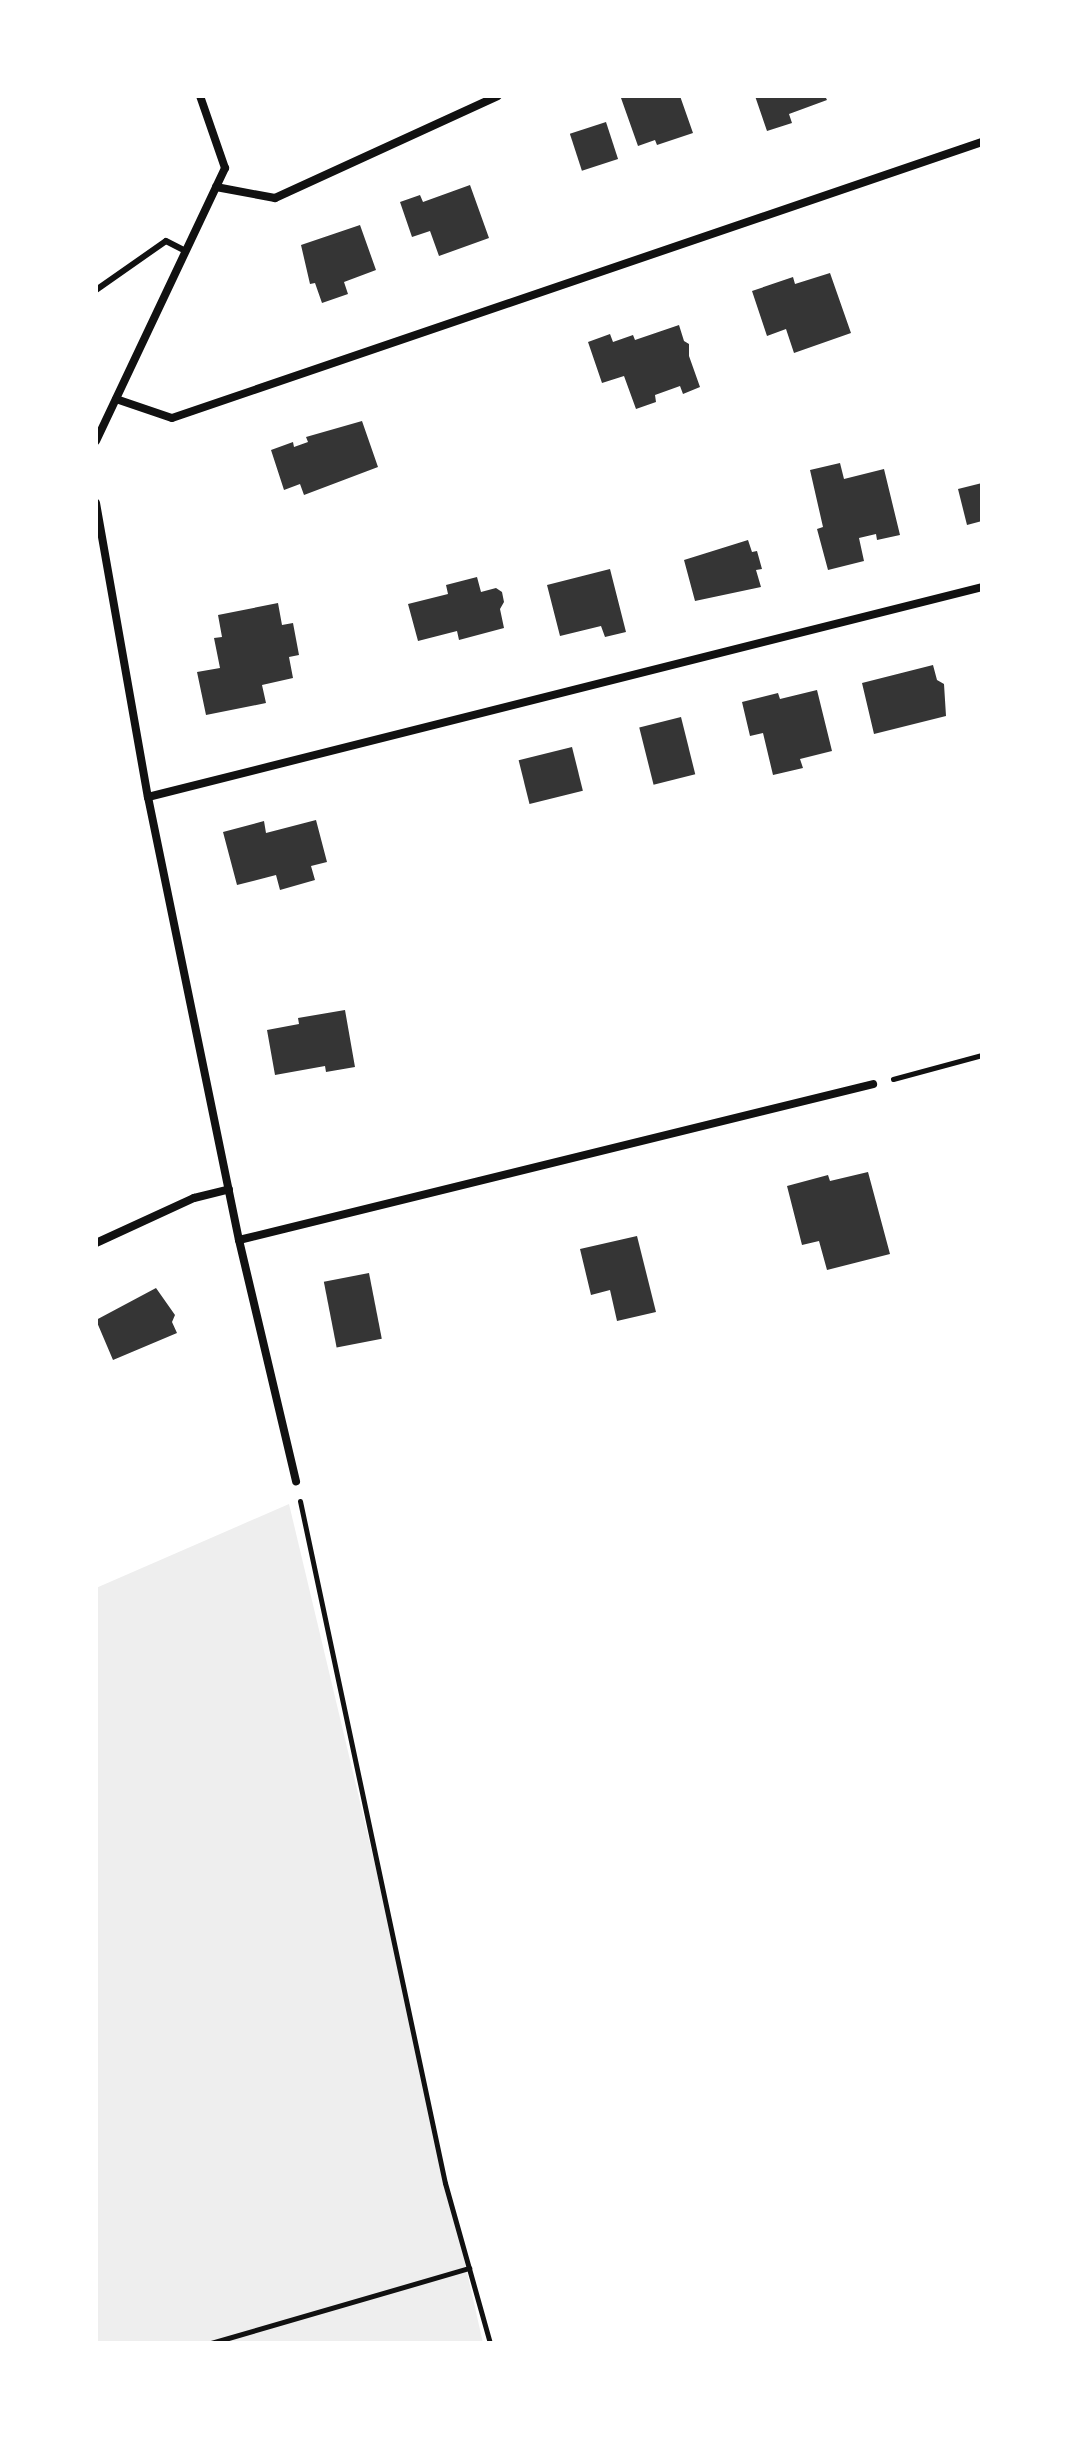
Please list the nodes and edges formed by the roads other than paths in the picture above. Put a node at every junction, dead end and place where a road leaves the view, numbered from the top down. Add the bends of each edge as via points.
1 (200, 96) edge
2 (498, 96) edge
3 (982, 142) edge
4 (216, 187) junction
5 (186, 251) junction
6 (96, 290) edge
7 (116, 399) junction
8 (96, 441) edge
9 (96, 503) edge
10 (982, 587) edge
11 (148, 797) junction
12 (873, 1084) road end
13 (229, 1189) junction
14 (239, 1240) junction
15 (96, 1243) edge
16 (296, 1481) road end

1 - 4 street via 225,168
2 - 4 street via 275,198
3 - 7 street via 172,418
4 - 5 street
5 - 6 lane via 166,241
5 - 7 street
7 - 8 street
9 - 11 street
10 - 11 street
11 - 13 street
12 - 14 street
13 - 14 street
13 - 15 street via 194,1198
14 - 16 street

